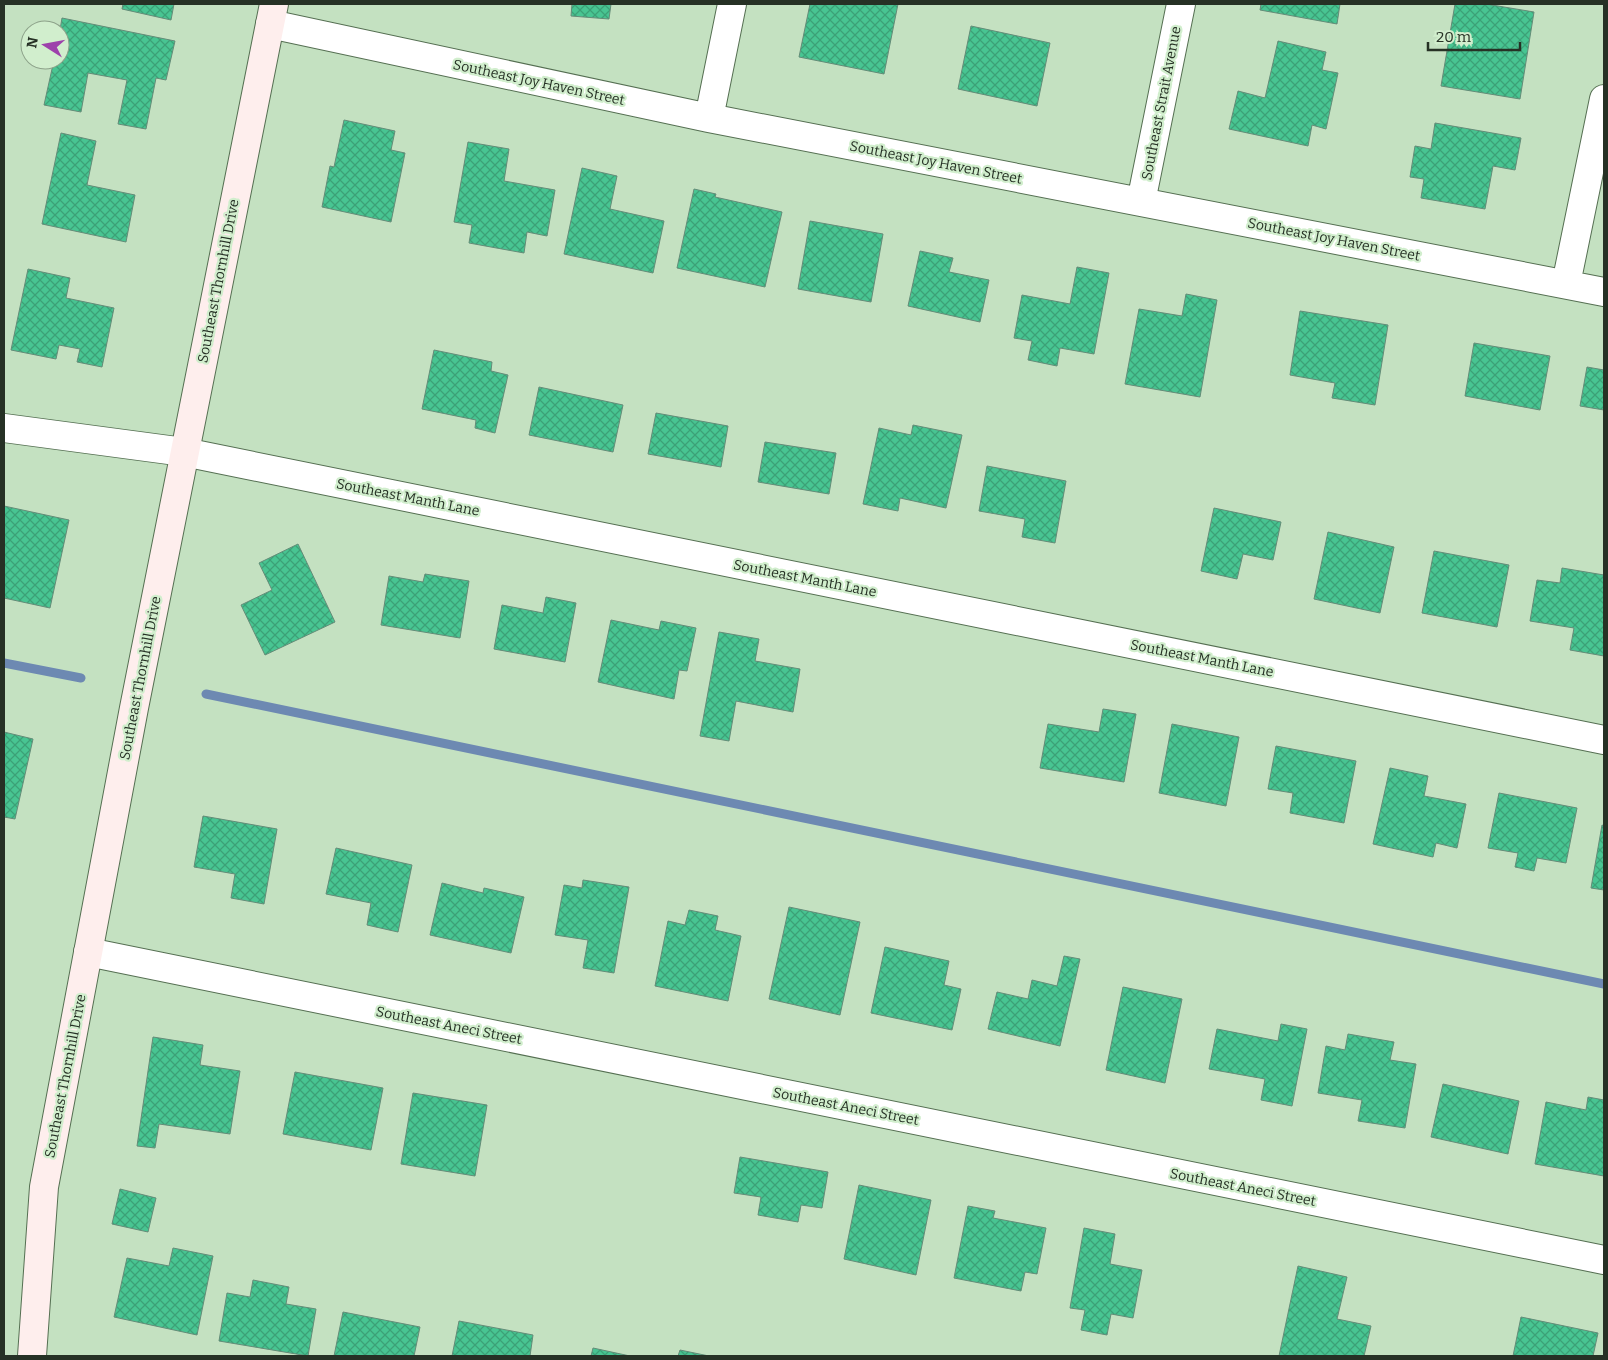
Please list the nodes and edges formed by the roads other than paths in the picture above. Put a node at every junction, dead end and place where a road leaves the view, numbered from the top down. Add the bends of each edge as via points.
1 (732, 4) edge
2 (1181, 4) edge
3 (272, 14) edge
4 (1604, 99) edge
5 (709, 118) junction
6 (1141, 202) junction
7 (1566, 284) junction
8 (1604, 292) edge
9 (4, 428) edge
10 (184, 452) junction
11 (1604, 740) edge
12 (88, 952) junction
13 (1604, 1260) edge
14 (32, 1356) edge

1 - 5 street
2 - 6 street, Southeast Strait Avenue
3 - 5 street, Southeast Joy Haven Street
3 - 10 street, Southeast Thornhill Drive
4 - 7 street
5 - 6 street, Southeast Joy Haven Street
6 - 7 street, Southeast Joy Haven Street
7 - 8 street, Southeast Joy Haven Street
9 - 10 street, Southeast Manth Lane
10 - 11 street, Southeast Manth Lane
10 - 12 street, Southeast Thornhill Drive
12 - 13 street, Southeast Aneci Street
12 - 14 street, Southeast Thornhill Drive via 44,1188

